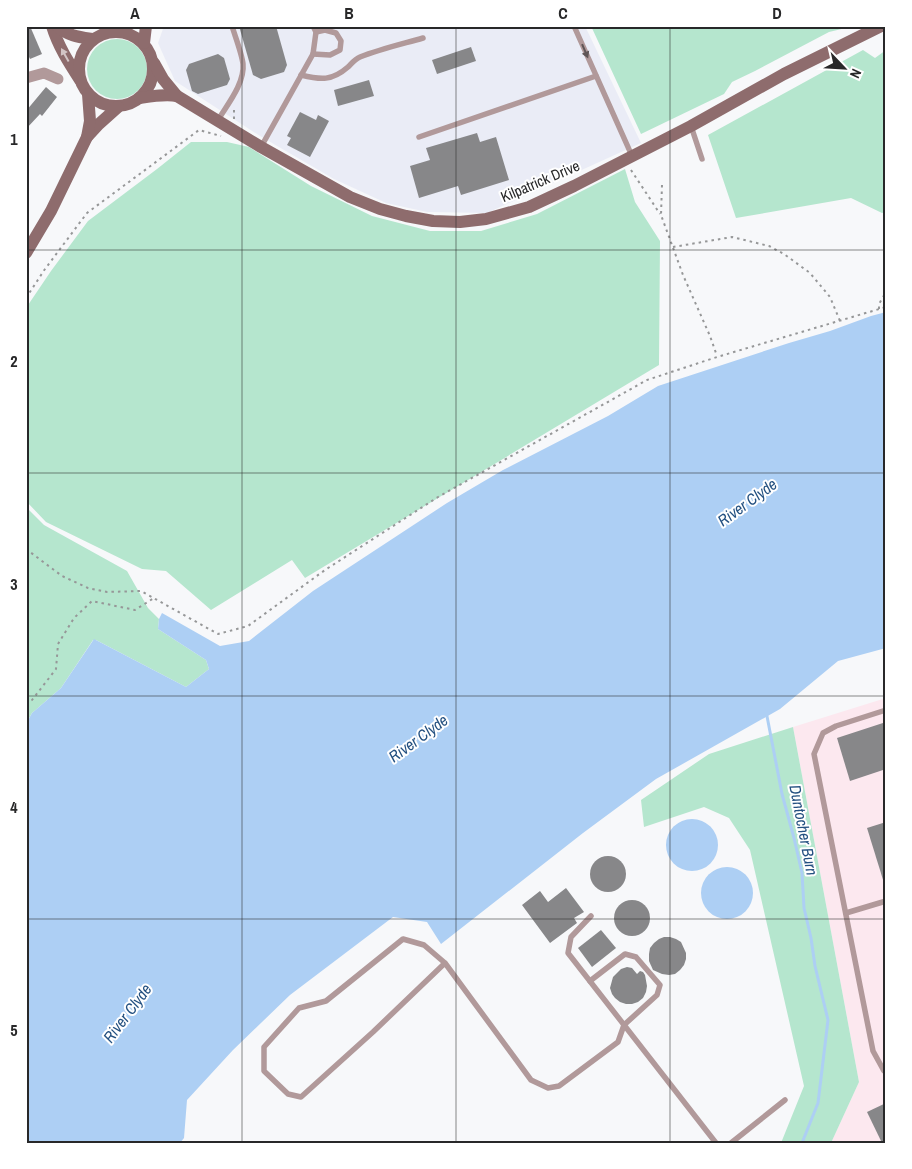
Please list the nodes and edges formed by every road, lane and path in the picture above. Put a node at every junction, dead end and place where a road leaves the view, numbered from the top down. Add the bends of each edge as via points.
1 (52, 26) edge
2 (57, 26) edge
3 (146, 26) edge
4 (232, 26) edge
5 (574, 26) edge
6 (881, 26) edge
7 (114, 29) edge
8 (314, 29) edge
9 (423, 38) dead end
10 (93, 40) junction
11 (144, 43) junction
12 (313, 54) junction
13 (154, 64) junction
14 (301, 75) junction
15 (596, 76) junction
16 (26, 78) edge
17 (58, 80) dead end
18 (81, 83) junction
19 (88, 94) junction
20 (177, 96) junction
21 (140, 98) junction
22 (234, 104) dead end
23 (118, 107) junction
24 (218, 120) junction
25 (691, 126) junction
26 (234, 131) junction
27 (87, 137) junction
28 (418, 138) dead end
29 (261, 147) junction
30 (629, 157) junction
31 (702, 159) dead end
32 (662, 185) dead end
33 (661, 215) junction
34 (673, 247) junction
35 (26, 253) edge
36 (886, 292) edge
37 (26, 298) edge
38 (886, 308) edge
39 (879, 309) junction
40 (840, 321) junction
41 (717, 357) junction
42 (26, 549) edge
43 (154, 598) junction
44 (26, 704) edge
45 (886, 710) edge
46 (886, 901) edge
47 (846, 914) junction
48 (591, 916) dead end
49 (445, 963) junction
50 (590, 981) junction
51 (624, 1025) junction
52 (886, 1071) edge
53 (786, 1100) dead end
54 (716, 1143) edge
55 (731, 1143) edge

18 -> 1 street
2 - 10 street via 67,34
3 - 11 street
4 - 24 lane via 243,63 242,74
5 -> 15 lane
6 - 25 street, Kilpatrick Drive via 784,74
7 - 10 street
7 - 11 street
8 - 12 lane
8 - 12 lane via 336,33 341,40 340,50 330,55
9 - 14 lane via 357,58 337,75 328,78
10 - 18 street via 80,64
11 - 13 street
12 - 14 lane
13 - 20 street, Kilpatrick Drive
13 - 21 street via 151,82
14 - 29 lane
15 - 28 lane
15 - 30 lane
16 - 17 street via 44,74
18 - 19 street
19 - 23 street via 100,103
19 - 27 street via 90,121
20 - 21 street, Kilpatrick Drive via 164,94
20 - 24 street, Kilpatrick Drive
21 - 23 street
22 - 26 path
23 - 27 street
24 - 26 street, Kilpatrick Drive
25 - 30 street, Kilpatrick Drive
25 - 31 lane
26 - 29 street, Kilpatrick Drive
26 - 37 path via 224,137 199,130 87,213
27 - 35 street via 51,211
29 - 30 street, Kilpatrick Drive via 350,197 380,209 433,221 460,222 486,219 529,207
30 - 33 path via 635,176
32 - 33 path
33 - 34 path
34 - 40 path via 732,237 769,246 810,273 830,297
34 - 41 path
36 - 39 path
38 - 39 path
39 - 40 path
40 - 41 path
41 - 43 path via 647,380 438,497 325,570 248,626 218,634
42 - 43 path via 62,576 88,588 107,592 141,591
43 - 44 path via 135,610 92,601 74,618 58,644 56,669
45 - 47 lane via 822,733 814,754
46 - 47 lane
47 - 52 lane via 873,1051
48 - 50 lane via 571,937 568,953
49 - 49 lane via 301,1097 288,1094 264,1071 264,1047 299,1008 326,1001 403,939 424,945
49 - 51 lane via 531,1080 548,1088 559,1086 618,1042
50 - 51 lane
50 - 51 lane via 625,954 636,957 660,984 657,995
51 - 54 lane
53 - 55 lane

